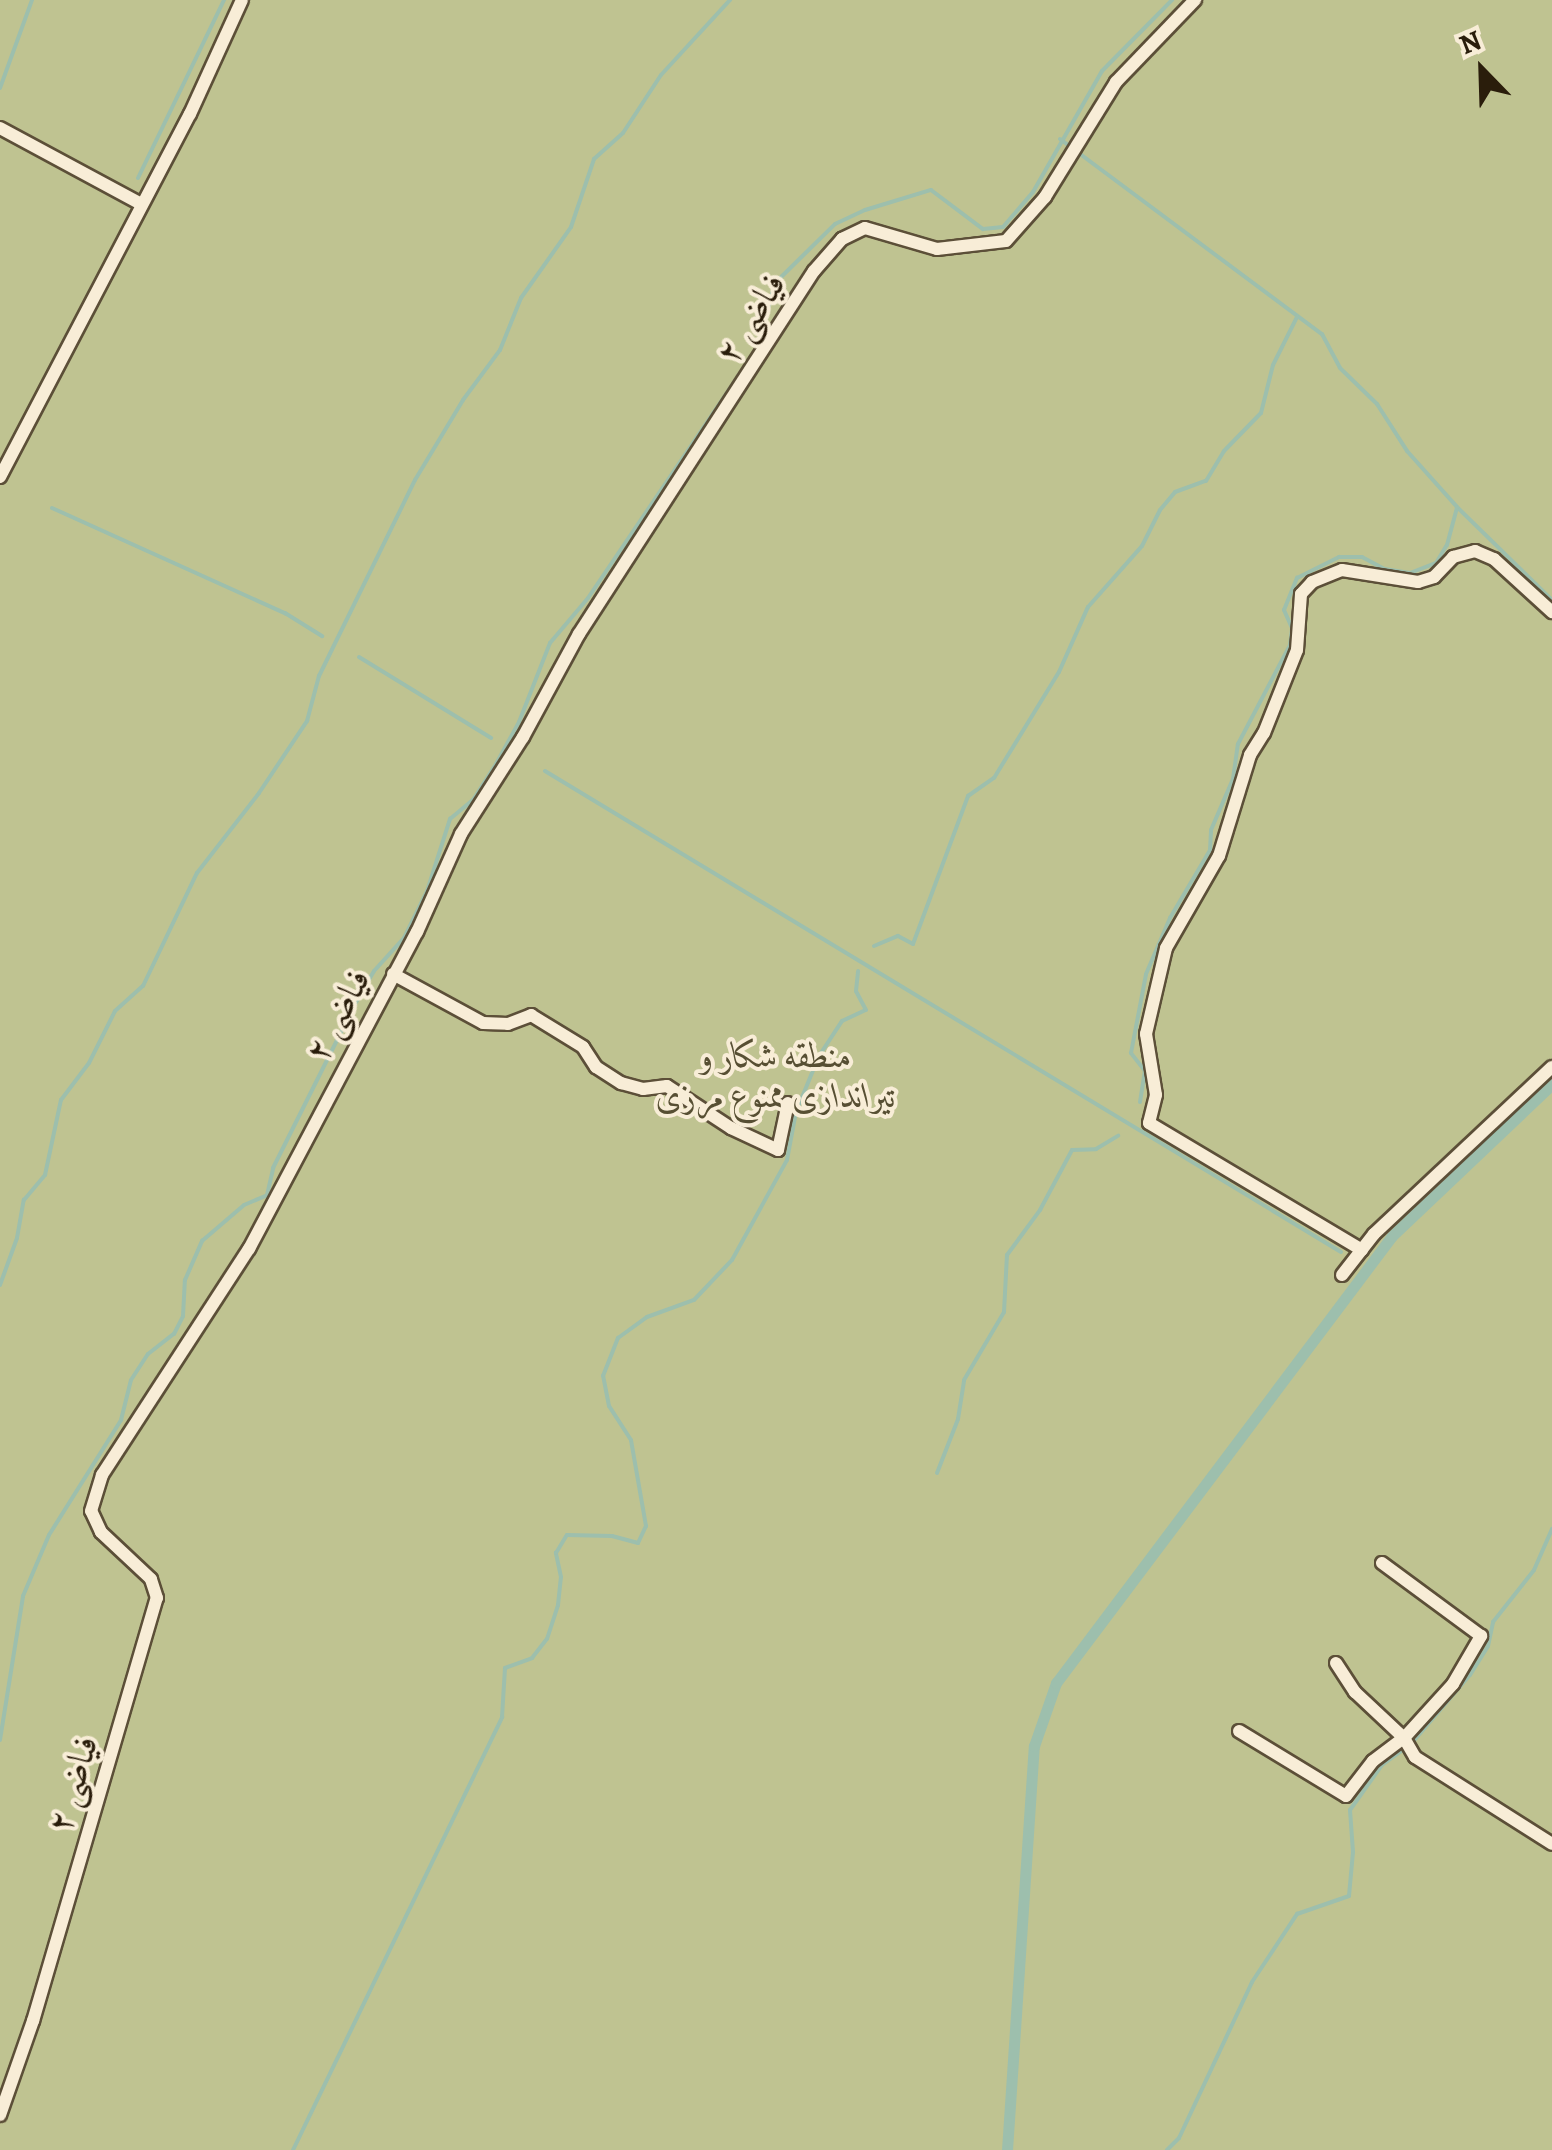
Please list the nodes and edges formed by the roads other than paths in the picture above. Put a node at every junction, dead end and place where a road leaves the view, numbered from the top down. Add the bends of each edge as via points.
1 (242, 0) edge
2 (1195, 0) edge
3 (0, 128) edge
4 (141, 204) junction
5 (0, 477) edge
6 (1552, 612) edge
7 (394, 974) junction
8 (1552, 1067) edge
9 (788, 1103) dead end
10 (1362, 1250) junction
11 (1342, 1276) dead end
12 (1382, 1564) dead end
13 (1336, 1662) dead end
14 (1240, 1731) dead end
15 (1407, 1744) junction
16 (1552, 1844) edge
17 (0, 2114) edge

1 - 4 street
2 - 7 street, فیاضی ۲ via 1116,82 1045,196 1006,241 937,250 865,228 842,239 814,271 552,678 462,834
3 - 4 street
4 - 5 street
6 - 10 street via 1494,559 1475,551 1452,557 1434,577 1418,582 1342,570 1312,582 1301,594 1297,650 1250,756 1219,856 1162,963 1146,1034 1156,1095 1148,1122
7 - 9 street via 483,1023 508,1024 532,1014 583,1047 596,1067 621,1083 667,1086 778,1150
7 - 17 street, فیاضی ۲ via 249,1249 102,1476 92,1511 100,1532 151,1579 157,1598
8 - 10 street
10 - 11 street
12 - 15 street via 1481,1636
13 - 15 street via 1355,1692
14 - 15 street via 1346,1796 1373,1761
15 - 16 street

